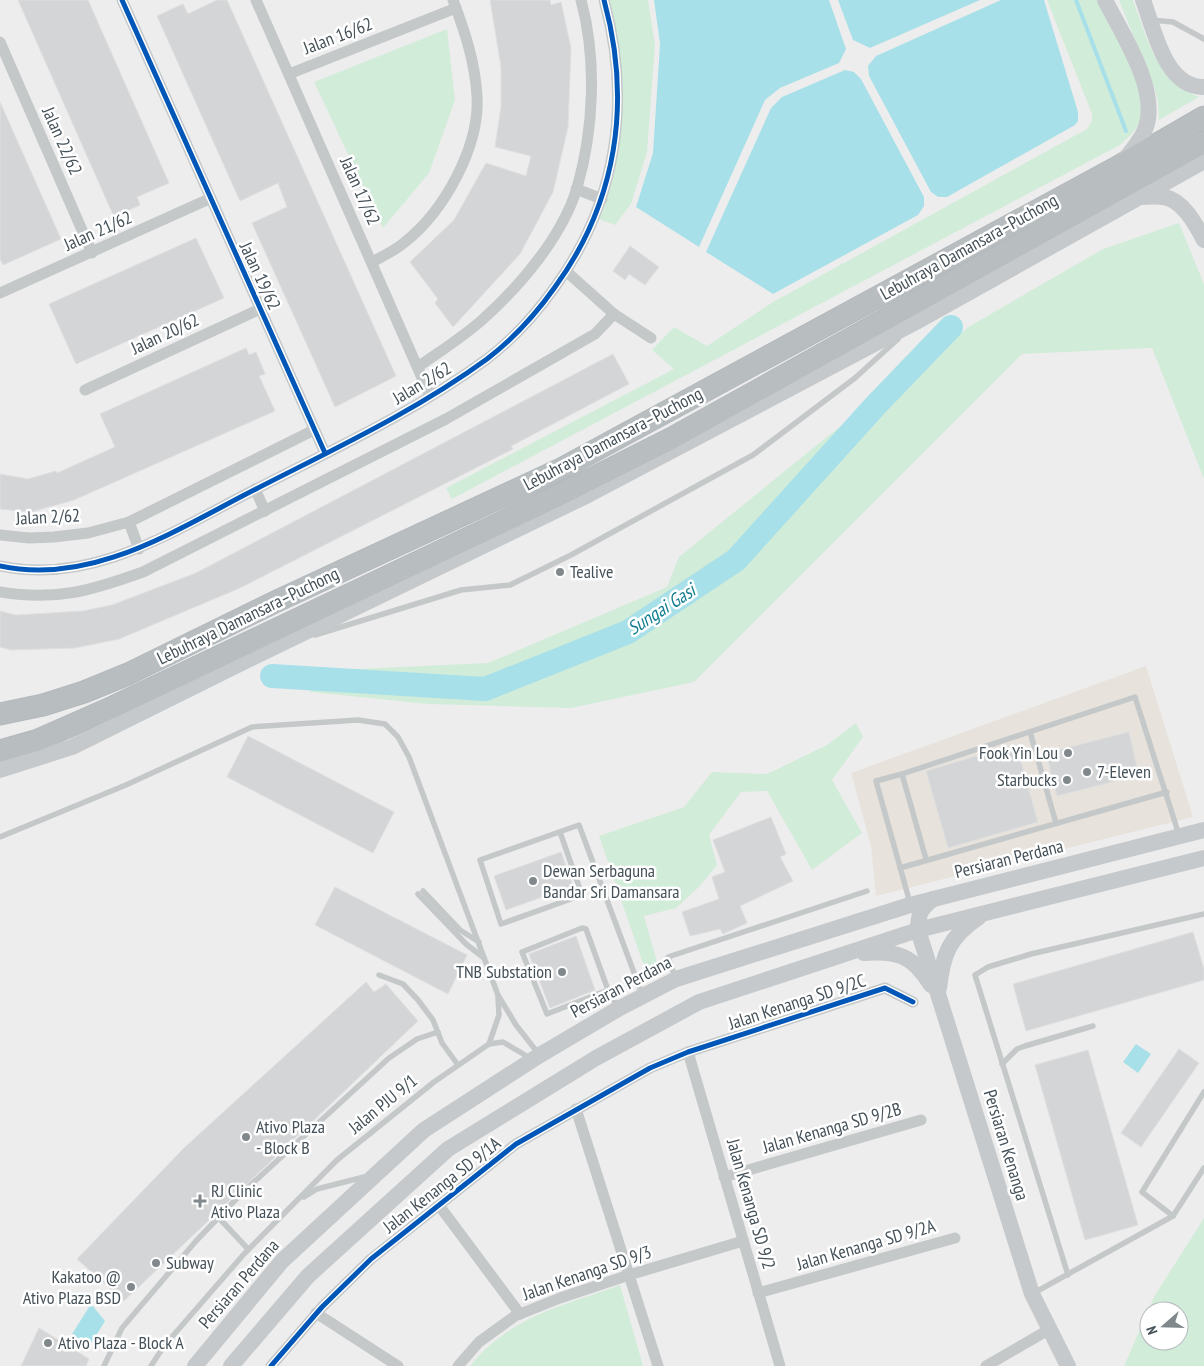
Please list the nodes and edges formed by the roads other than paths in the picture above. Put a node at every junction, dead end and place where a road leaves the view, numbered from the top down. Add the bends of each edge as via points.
1 (122, 0) edge
2 (256, 0) edge
3 (581, 0) edge
4 (604, 0) edge
5 (1105, 0) edge
6 (1143, 0) edge
7 (455, 4) edge
8 (1151, 20) junction
9 (1204, 39) edge
10 (0, 42) edge
11 (289, 74) junction
12 (1204, 87) edge
13 (1204, 117) edge
14 (1204, 142) edge
15 (1204, 161) edge
16 (1120, 165) junction
17 (576, 189) junction
18 (1139, 197) junction
19 (209, 199) junction
20 (602, 199) junction
21 (1204, 240) edge
22 (92, 253) junction
23 (372, 262) junction
24 (566, 272) junction
25 (0, 293) edge
26 (260, 309) junction
27 (614, 314) junction
28 (916, 322) junction
29 (651, 338) dead end
30 (418, 367) junction
31 (85, 390) dead end
32 (430, 396) junction
33 (314, 430) junction
34 (325, 453) junction
35 (255, 489) junction
36 (265, 511) junction
37 (128, 522) junction
38 (0, 535) edge
39 (139, 549) junction
40 (0, 566) edge
41 (0, 592) edge
42 (266, 650) junction
43 (0, 714) edge
44 (1030, 732) junction
45 (0, 751) edge
46 (0, 770) edge
47 (902, 774) junction
48 (1166, 792) junction
49 (1056, 823) junction
50 (1204, 830) edge
51 (560, 832) junction
52 (1179, 836) junction
53 (0, 837) edge
54 (1204, 858) edge
55 (926, 860) junction
56 (900, 868) junction
57 (867, 891) dead end
58 (933, 899) junction
59 (910, 905) junction
60 (988, 911) junction
61 (1204, 914) edge
62 (876, 915) junction
63 (918, 930) junction
64 (478, 942) junction
65 (840, 955) junction
66 (485, 960) junction
67 (379, 975) dead end
68 (676, 979) junction
69 (608, 990) junction
70 (498, 995) junction
71 (938, 995) junction
72 (642, 996) junction
73 (913, 1002) dead end
74 (618, 1009) junction
75 (1092, 1026) dead end
76 (438, 1032) junction
77 (489, 1044) junction
78 (688, 1052) junction
79 (536, 1058) junction
80 (1002, 1064) junction
81 (458, 1065) junction
82 (1204, 1092) edge
83 (576, 1108) junction
84 (921, 1120) dead end
85 (1204, 1168) edge
86 (375, 1175) junction
87 (724, 1177) junction
88 (296, 1202) junction
89 (438, 1204) junction
90 (1173, 1216) junction
91 (218, 1218) junction
92 (955, 1238) dead end
93 (743, 1241) junction
94 (248, 1249) junction
95 (629, 1275) junction
96 (1068, 1275) junction
97 (758, 1293) junction
98 (1032, 1294) junction
99 (316, 1313) junction
100 (520, 1314) junction
101 (1050, 1329) junction
102 (104, 1366) edge
103 (150, 1366) edge
104 (195, 1366) edge
105 (231, 1366) edge
106 (271, 1366) edge
107 (398, 1366) edge
108 (458, 1366) edge
109 (658, 1366) edge
110 (780, 1366) edge
111 (986, 1366) edge
112 (1068, 1366) edge

1 - 19 street, Jalan 19/62
2 - 11 street, Jalan 17/62
3 - 17 street, Jalan 2/62 via 591,87 590,119
4 - 20 street, Jalan 2/62 via 612,29 618,88 614,150
5 - 16 main road via 1144,82 1150,107 1140,140
6 - 8 main road
7 - 11 street, Jalan 16/62
7 - 23 street via 471,52 477,98 471,143 457,178 430,220 404,243
8 - 9 lane via 1165,19
8 - 12 main road via 1168,66 1182,81
10 - 22 street, Jalan 22/62
11 - 23 street, Jalan 17/62
13 - 16 highway, Lebuhraya Damansara–Puchong
14 - 45 highway via 672,438 557,496 65,729
15 - 18 main road
16 - 43 highway, Lebuhraya Damansara–Puchong via 559,470 128,674 60,699
17 - 20 street
17 - 30 street, Jalan 2/62 via 560,225 534,266 482,320
18 - 21 main road via 1165,198 1178,204
18 - 28 main road
19 - 22 street, Jalan 21/62
19 - 26 street, Jalan 19/62
20 - 24 street, Jalan 2/62 via 584,244
22 - 25 street, Jalan 21/62
23 - 30 street, Jalan 17/62
24 - 27 street
24 - 32 street, Jalan 2/62 via 536,314 495,352
26 - 31 street, Jalan 20/62
26 - 33 street, Jalan 19/62
27 - 29 street
27 - 36 street via 595,334 455,414
28 - 42 main road via 588,495
28 - 42 lane via 855,378 753,454 571,555 510,585 461,590
30 - 32 street, Jalan 17/62
32 - 34 street, Jalan 2/62
33 - 34 street, Jalan 19/62
33 - 37 street, Jalan 2/62
34 - 35 street, Jalan 2/62
35 - 36 street
35 - 39 street, Jalan 2/62
36 - 41 street via 143,572 98,588 61,596
37 - 38 street, Jalan 2/62 via 88,533 54,537
37 - 39 street
39 - 40 street, Jalan 2/62 via 62,570
42 - 46 main road via 72,747
44 - 47 lane
44 - 48 lane via 1135,697
44 - 49 lane
47 - 55 lane
47 - 56 lane via 876,782
48 - 49 lane
48 - 52 lane
49 - 55 lane
50 - 52 main road, Persiaran Perdana
51 - 51 lane via 480,860 501,924 582,895
51 - 72 lane via 579,826
52 - 58 main road, Persiaran Perdana
53 - 64 lane via 126,785 252,727 358,720 385,724 398,737 409,757
54 - 60 main road
55 - 56 lane
56 - 59 lane
57 - 68 lane via 668,957
58 - 59 main road, Persiaran Perdana
58 - 63 main road, Persiaran Kenanga via 921,907
59 - 62 main road, Persiaran Perdana
60 - 63 main road
60 - 71 main road via 957,934 947,949
61 - 80 lane via 1031,954 988,967 975,975
62 - 63 main road via 898,915
62 - 68 main road, Persiaran Perdana
63 - 65 main road
63 - 71 main road, Persiaran Kenanga
64 - 66 lane
64 - 66 lane via 420,893
65 - 71 main road via 895,952 908,958 924,973
65 - 105 main road via 699,1002 596,1058 448,1149 308,1276
66 - 70 lane
67 - 76 lane via 403,984 433,1020
68 - 72 main road, Persiaran Perdana
69 - 69 lane via 586,929 522,952 547,1014
69 - 74 lane
70 - 77 lane via 499,1015
70 - 79 lane
71 - 98 main road, Persiaran Kenanga
72 - 74 main road, Persiaran Perdana
73 - 78 street, Jalan Kenanga SD 9/2C via 885,988
74 - 79 main road, Persiaran Perdana
75 - 80 lane via 1017,1049
76 - 81 lane
76 - 91 lane via 417,1039 389,1058
77 - 79 lane via 503,1042
77 - 81 lane, Jalan PJU 9/1
78 - 83 street, Jalan Kenanga SD 9/1A via 650,1068
78 - 87 street, Jalan Kenanga SD 9/2
79 - 86 main road, Persiaran Perdana via 424,1130
80 - 96 lane
81 - 88 lane, Jalan PJU 9/1 via 383,1121 337,1160
82 - 90 lane via 1142,1192
83 - 89 street, Jalan Kenanga SD 9/1A via 516,1144
83 - 95 street
84 - 87 street, Jalan Kenanga SD 9/2B
85 - 90 lane
86 - 88 lane via 317,1189
86 - 104 main road, Persiaran Perdana via 282,1261
87 - 93 street, Jalan Kenanga SD 9/2
88 - 94 lane, Jalan PJU 9/1
89 - 99 street, Jalan Kenanga SD 9/1A via 371,1259
89 - 100 street
90 - 96 lane
91 - 94 lane
91 - 102 lane via 122,1328
92 - 97 street, Jalan Kenanga SD 9/2A
93 - 95 street, Jalan Kenanga SD 9/3
93 - 97 street, Jalan Kenanga SD 9/2
94 - 103 lane, Jalan PJU 9/1
95 - 100 street, Jalan Kenanga SD 9/3
95 - 109 street
96 - 98 lane
97 - 110 street, Jalan Kenanga SD 9/2
98 - 101 main road, Persiaran Kenanga
99 - 106 street, Jalan Kenanga SD 9/1A
99 - 107 street
100 - 108 street, Jalan Kenanga SD 9/3 via 479,1342
101 - 111 street
101 - 112 main road, Persiaran Kenanga

